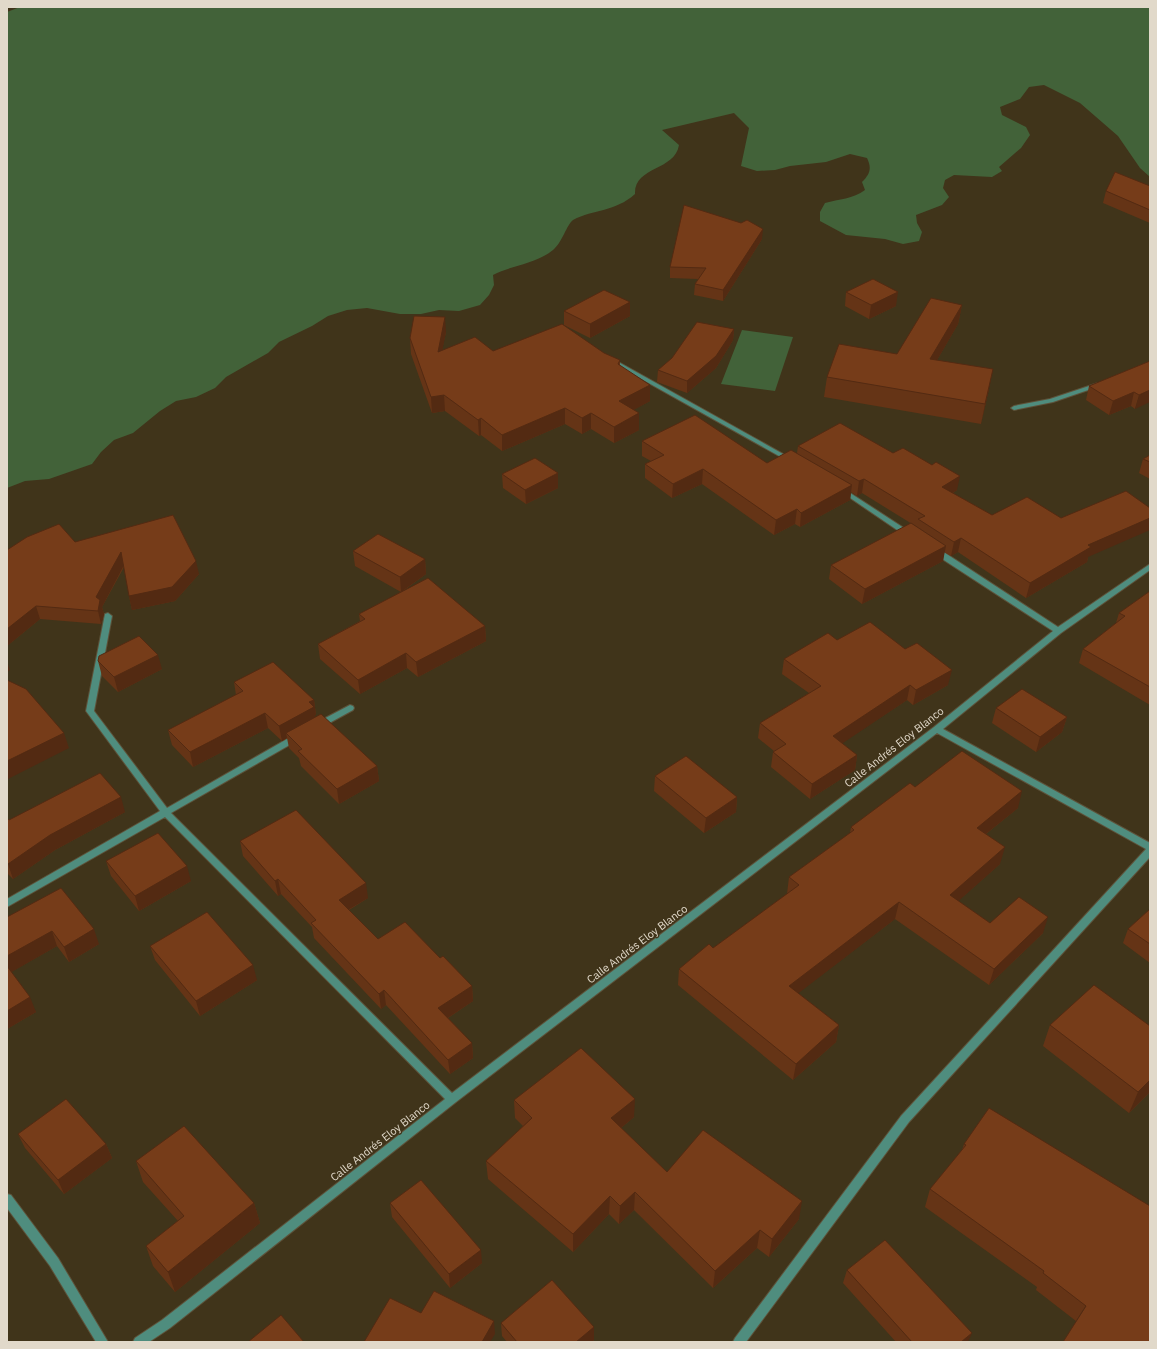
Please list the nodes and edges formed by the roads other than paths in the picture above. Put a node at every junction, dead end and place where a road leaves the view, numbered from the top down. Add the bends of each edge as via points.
1 (613, 362) edge
2 (1107, 382) edge
3 (1014, 408) dead end
4 (799, 465) edge
5 (834, 485) edge
6 (913, 536) edge
7 (926, 545) edge
8 (1150, 566) edge
9 (108, 616) dead end
10 (1058, 632) junction
11 (350, 708) dead end
12 (936, 729) junction
13 (165, 812) junction
14 (1150, 847) edge
15 (1150, 851) edge
16 (7, 903) edge
17 (452, 1099) junction
18 (7, 1199) edge
19 (102, 1342) edge
20 (140, 1342) edge
21 (739, 1342) edge

1 - 4 street
2 - 3 street via 1051,401
5 - 6 street
7 - 10 street
8 - 10 street, Calle Andrés Eloy Blanco
9 - 13 street via 90,710
10 - 12 street, Calle Andrés Eloy Blanco
11 - 13 street
12 - 14 street
12 - 17 street, Calle Andrés Eloy Blanco
13 - 16 street
13 - 17 street
15 - 21 street via 905,1119
17 - 20 street, Calle Andrés Eloy Blanco
18 - 19 street via 54,1262

